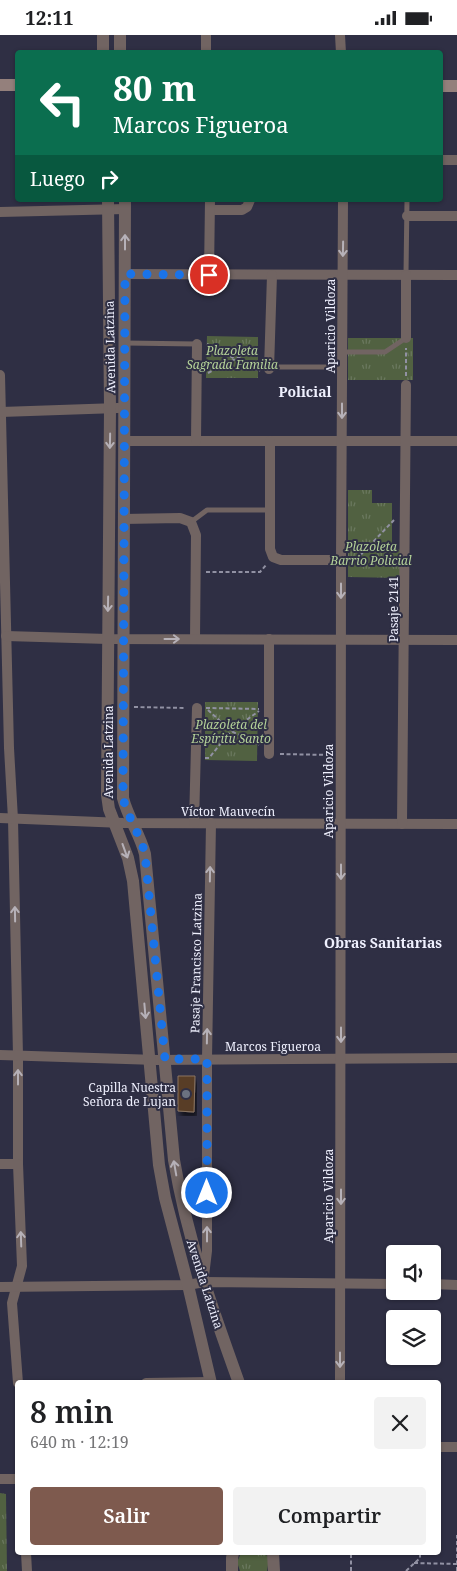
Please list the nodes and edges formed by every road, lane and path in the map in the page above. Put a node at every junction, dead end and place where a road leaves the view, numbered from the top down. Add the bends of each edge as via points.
1 (103, 35) edge
2 (120, 35) edge
3 (206, 35) edge
4 (340, 35) edge
5 (103, 50) edge
6 (120, 50) edge
7 (206, 50) edge
8 (341, 50) edge
9 (0, 85) edge
10 (15, 85) edge
11 (443, 86) edge
12 (457, 86) edge
13 (443, 160) edge
14 (457, 160) edge
15 (249, 202) edge
16 (344, 202) edge
17 (407, 202) edge
18 (125, 204) edge
19 (108, 205) edge
20 (210, 205) edge
21 (0, 212) edge
22 (407, 216) junction
23 (457, 216) edge
24 (125, 274) junction
25 (209, 275) junction
26 (272, 275) junction
27 (342, 275) junction
28 (406, 275) junction
29 (457, 275) edge
30 (406, 338) junction
31 (270, 341) junction
32 (125, 343) junction
33 (197, 344) junction
34 (342, 352) junction
35 (236, 359) junction
36 (342, 367) junction
37 (269, 369) junction
38 (0, 375) edge
39 (197, 378) junction
40 (406, 385) joint
41 (0, 394) edge
42 (125, 408) junction
43 (110, 409) junction
44 (1, 412) edge
45 (124, 441) junction
46 (196, 441) junction
47 (270, 441) junction
48 (342, 441) junction
49 (406, 441) junction
50 (457, 441) edge
51 (406, 507) junction
52 (270, 510) junction
53 (124, 519) junction
54 (191, 522) junction
55 (273, 557) junction
56 (341, 560) junction
57 (196, 572) junction
58 (341, 576) junction
59 (3, 593) edge
60 (6, 636) junction
61 (108, 639) junction
62 (123, 639) junction
63 (195, 639) junction
64 (270, 639) junction
65 (341, 639) junction
66 (405, 639) junction
67 (457, 640) edge
68 (123, 707) junction
69 (197, 708) joint
70 (232, 731) junction
71 (4, 747) edge
72 (269, 754) junction
73 (340, 755) junction
74 (196, 758) junction
75 (0, 818) edge
76 (13, 819) junction
77 (113, 823) junction
78 (134, 823) junction
79 (194, 823) junction
80 (211, 823) junction
81 (341, 824) junction
82 (402, 824) junction
83 (457, 824) edge
84 (0, 1055) edge
85 (18, 1056) junction
86 (341, 1058) junction
87 (457, 1058) edge
88 (149, 1059) junction
89 (165, 1059) junction
90 (207, 1059) junction
91 (0, 1164) edge
92 (18, 1164) junction
93 (340, 1282) junction
94 (204, 1283) junction
95 (386, 1283) edge
96 (441, 1284) edge
97 (188, 1285) junction
98 (457, 1285) edge
99 (0, 1287) edge
100 (16, 1287) junction
101 (18, 1380) edge
102 (211, 1380) edge
103 (238, 1380) edge
104 (340, 1380) edge
105 (441, 1447) edge
106 (457, 1447) edge
107 (0, 1479) edge
108 (15, 1479) edge
109 (457, 1535) edge
110 (26, 1555) edge
111 (273, 1555) edge
112 (351, 1555) edge
113 (420, 1555) edge
114 (414, 1563) junction
115 (457, 1564) edge
116 (274, 1570) edge
117 (26, 1571) edge
118 (351, 1571) edge
119 (406, 1571) edge
120 (457, 1571) edge

1 - 5 street
2 - 6 street
3 - 7 street
4 - 8 street
9 - 10 main road
11 - 12 main road
13 - 14 street
15 - 20 street via 242,210
16 -> 27 street, Aparicio Vildoza
17 - 22 lane
18 - 19 street
24 -> 18 street, Avenida Latzina
19 - 21 street
19 - 43 street, Avenida Latzina
20 - 25 street
22 - 23 street
22 - 28 lane
24 - 25 street
24 - 32 street, Avenida Latzina
25 - 26 street
26 - 27 street
26 - 31 street
27 - 28 street
27 - 34 street, Aparicio Vildoza
28 - 29 street
28 - 30 street
30 - 34 lane via 385,352
30 - 40 path
31 - 35 path
31 - 37 street
32 - 33 lane
32 - 42 street, Avenida Latzina
33 - 35 path via 207,344
33 - 39 street
34 - 36 street, Aparicio Vildoza
35 - 37 path via 258,371
35 - 39 path
36 - 37 lane
36 -> 48 street, Aparicio Vildoza
38 - 41 street
39 - 46 street
40 - 49 street, Pasaje 2141
41 - 44 street
42 - 43 street
42 - 45 street, Avenida Latzina
43 - 44 street
43 -> 61 street, Avenida Latzina
44 - 59 street
45 - 46 street
45 - 53 street, Avenida Latzina
46 - 47 street
47 - 48 street
47 - 52 street
48 - 49 street
48 - 56 street, Aparicio Vildoza
49 - 50 street
49 - 51 street, Pasaje 2141
51 - 58 path
51 - 66 street, Pasaje 2141
52 - 54 lane via 207,510
52 - 55 street
53 - 54 street via 180,518
53 - 62 street, Avenida Latzina
54 - 57 street via 196,535
55 - 56 street via 281,560
55 - 57 path via 260,572
56 - 58 street, Aparicio Vildoza
57 - 63 street
58 -> 65 street, Aparicio Vildoza
59 - 60 street
60 - 61 street
60 - 71 street
61 - 62 street
61 - 77 street, Avenida Latzina via 107,795
62 -> 63 street
62 - 68 street, Avenida Latzina
63 - 64 street
64 - 65 street
64 - 72 street
65 - 66 street
65 - 73 street, Aparicio Vildoza
66 - 67 street
66 - 82 street, Pasaje 2141
68 - 69 path
68 - 78 street, Avenida Latzina via 123,798
69 - 74 street
70 - 70 path via 254,714 261,709 206,708
70 - 72 path via 259,744
70 - 74 path via 209,758
71 - 76 street
72 - 73 path
73 - 81 street, Aparicio Vildoza
74 - 79 street
75 - 76 street, Víctor Mauvecín
76 - 77 street, Víctor Mauvecín
85 -> 76 street
77 - 78 street, Víctor Mauvecín
77 -> 88 street, Avenida Latzina via 128,858 133,881
78 - 79 street, Víctor Mauvecín
78 - 89 street, Avenida Latzina via 145,854
79 - 80 street, Víctor Mauvecín
80 - 81 street, Víctor Mauvecín
90 -> 80 street, Pasaje Francisco Latzina
81 - 82 street, Víctor Mauvecín
81 -> 86 street, Aparicio Vildoza
82 - 83 street, Víctor Mauvecín
84 - 85 street, Marcos Figueroa
85 - 88 street, Marcos Figueroa
92 -> 85 street
86 - 87 street, Marcos Figueroa
86 - 90 street, Marcos Figueroa
86 -> 93 street, Aparicio Vildoza
88 - 89 street, Marcos Figueroa
88 - 97 street, Avenida Latzina via 159,1165
89 - 90 street, Marcos Figueroa
94 -> 89 street, Avenida Latzina via 177,1178
94 -> 90 street, Pasaje Francisco Latzina via 207,1251
91 - 92 street
100 -> 92 street via 22,1267
93 - 94 street
93 - 95 street
93 -> 104 street, Aparicio Vildoza
94 - 97 street
94 - 103 street, Avenida Latzina
96 - 98 street
97 - 100 street
97 - 102 street, Avenida Latzina
99 - 100 street
100 - 101 street via 12,1303
105 - 106 street
107 - 108 street
109 - 115 path
110 - 117 street
111 - 116 street
112 - 118 path
113 - 114 path
114 - 115 path
114 - 119 path
115 - 120 path

